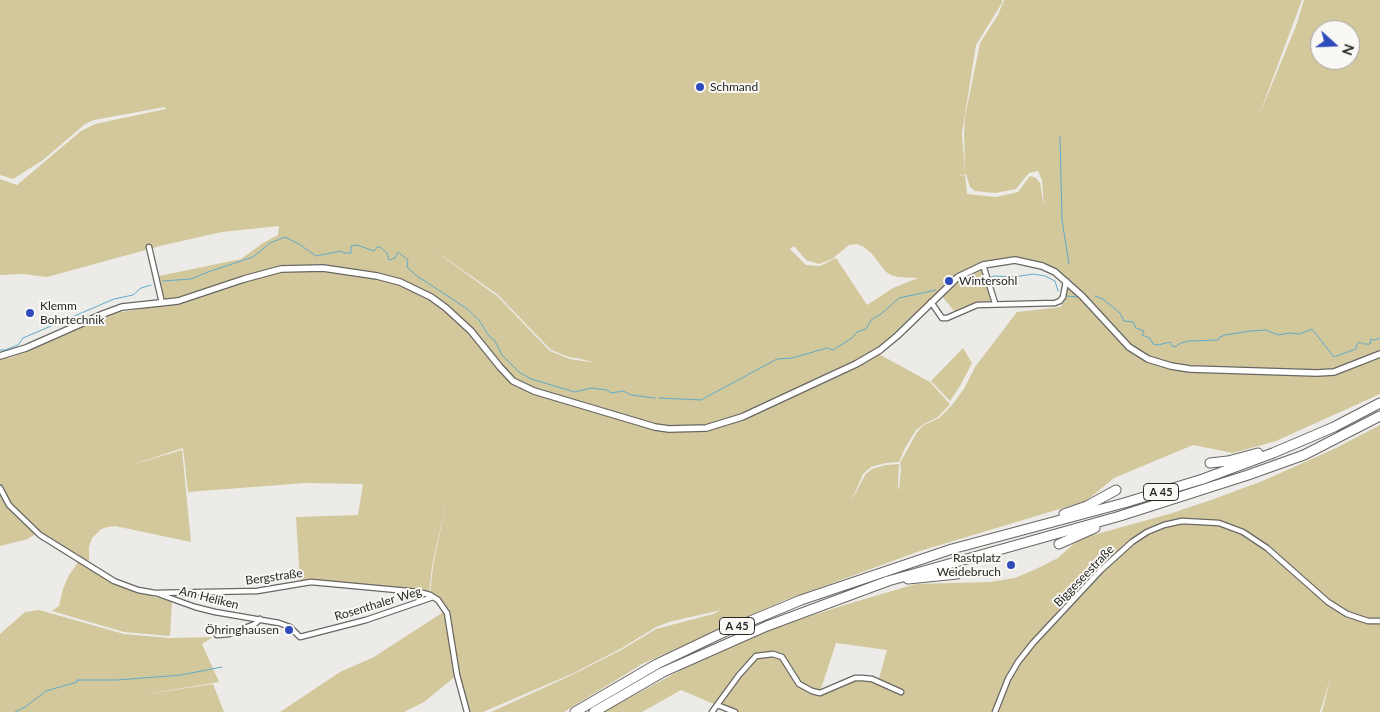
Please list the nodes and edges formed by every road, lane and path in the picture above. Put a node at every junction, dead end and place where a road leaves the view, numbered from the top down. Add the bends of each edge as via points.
1 (149, 247) dead end
2 (983, 264) junction
3 (1063, 279) junction
4 (931, 302) junction
5 (162, 303) junction
6 (995, 303) junction
7 (1380, 354) edge
8 (0, 356) edge
9 (1380, 403) edge
10 (1380, 416) edge
11 (1273, 453) junction
12 (1210, 462) dead end
13 (0, 488) edge
14 (1116, 490) dead end
15 (1120, 516) junction
16 (1045, 524) junction
17 (1058, 544) dead end
18 (957, 574) dead end
19 (888, 581) junction
20 (155, 593) junction
21 (433, 597) junction
22 (260, 620) junction
23 (1380, 621) edge
24 (218, 635) dead end
25 (300, 637) joint
26 (902, 692) dead end
27 (717, 705) junction
28 (467, 712) edge
29 (575, 712) edge
30 (594, 712) edge
31 (712, 712) edge
32 (735, 712) edge
33 (995, 712) edge

1 - 5 street
2 - 3 street via 1015,260 1042,266
2 - 4 street via 958,277
2 - 6 street
3 - 6 street via 1063,297 1058,302
3 - 7 street via 1129,347 1148,359 1170,366 1317,373 1334,372
4 - 5 street via 897,336 856,364 742,417 689,430 655,427 522,386 513,381 471,331 446,308 431,296 392,280 323,268 281,269
4 - 6 street via 942,318 977,305
5 - 8 street via 113,310
9 - 11 highway, A 45
10 - 15 highway, A 45 via 1304,454
11 - 12 highway
11 - 16 highway, A 45 via 1166,490
13 - 20 street, Bergstraße via 9,505 45,539 121,585
14 - 16 highway
15 - 17 highway via 1104,526
15 - 19 highway, A 45
16 - 29 highway, A 45 via 952,549 801,600 657,664
18 - 19 highway
19 - 30 highway, A 45 via 766,626 663,672
20 - 21 street, Bergstraße via 257,591 311,582 418,592
20 - 22 street, Am Heliken via 195,607
21 - 25 street, Rosenthaler Weg via 366,620
21 - 28 street via 447,613
22 - 24 street, Am Heliken via 229,634
22 - 25 street, Am Heliken via 285,625
23 - 33 street, Biggeseestraße via 1347,614 1328,602 1267,548 1243,532 1219,523 1182,521 1148,532 1101,570 1018,662 1000,695
26 - 27 street via 862,678 820,693 812,691 799,684 782,656 774,654 756,656
27 - 31 street
27 - 32 street

